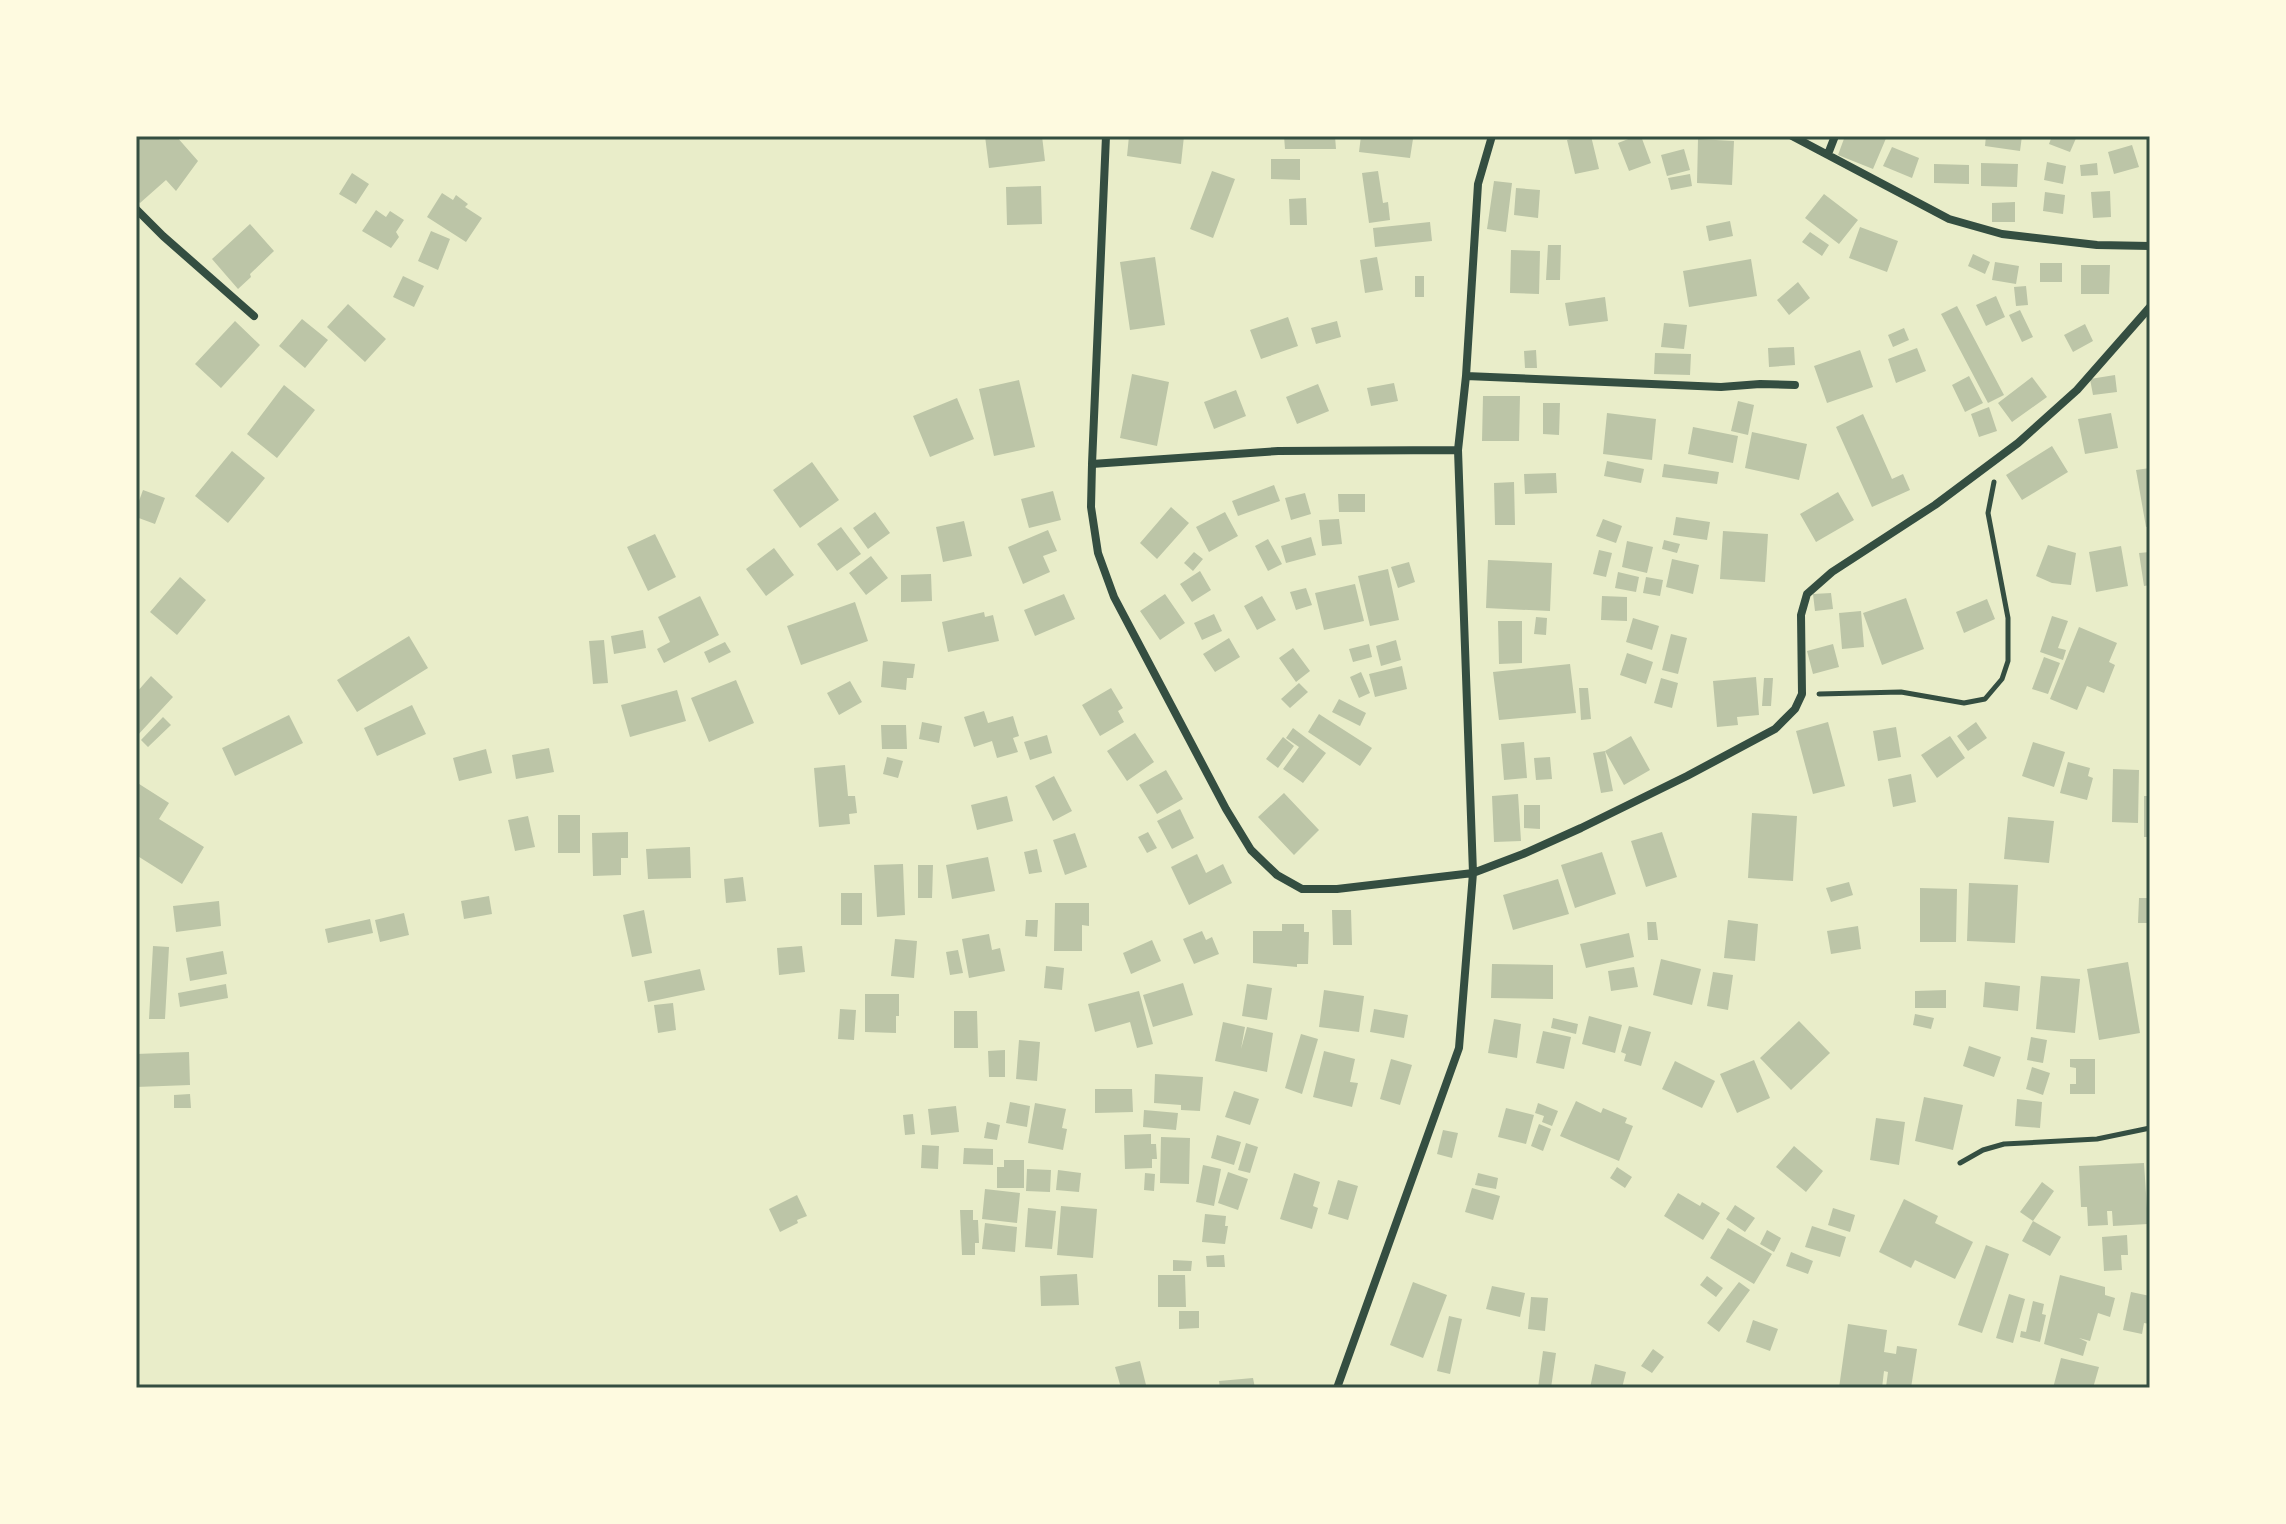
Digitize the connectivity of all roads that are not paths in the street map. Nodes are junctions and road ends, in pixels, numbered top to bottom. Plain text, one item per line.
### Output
1 (1106, 136) edge
2 (1492, 136) edge
3 (1792, 136) edge
4 (1835, 136) edge
5 (1828, 154) junction
6 (136, 209) edge
7 (2150, 246) edge
8 (2150, 307) edge
9 (254, 316) dead end
10 (1466, 376) junction
11 (1795, 385) dead end
12 (1458, 450) junction
13 (1092, 464) junction
14 (1473, 873) junction
15 (1337, 1388) edge

1 - 13 street
2 - 10 street
3 - 5 street
4 - 5 street
5 - 7 street
6 - 9 street
8 - 14 street
10 - 11 street
10 - 12 street
12 - 13 street
12 - 14 street
13 - 14 street
14 - 15 street

